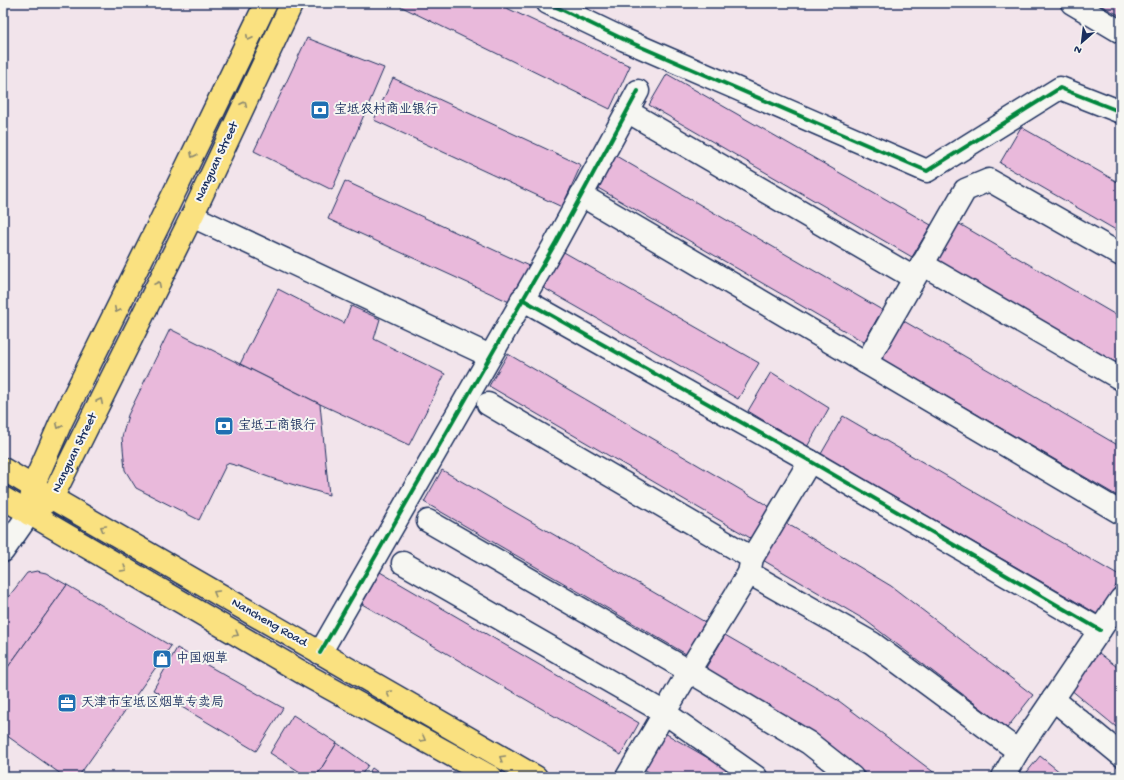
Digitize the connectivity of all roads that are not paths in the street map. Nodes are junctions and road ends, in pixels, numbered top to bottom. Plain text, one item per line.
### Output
1 (266, 3) edge
2 (292, 3) edge
3 (548, 3) edge
4 (1072, 3) edge
5 (1121, 32) edge
6 (638, 91) dead end
7 (627, 112) junction
8 (1121, 112) edge
9 (581, 195) junction
10 (192, 216) junction
11 (1121, 255) edge
12 (918, 271) junction
13 (522, 300) junction
14 (490, 356) junction
15 (866, 363) junction
16 (1121, 379) edge
17 (488, 404) dead end
18 (810, 461) junction
19 (3, 469) edge
20 (33, 486) junction
21 (3, 498) edge
22 (52, 498) junction
23 (1121, 513) edge
24 (30, 514) junction
25 (428, 521) dead end
26 (3, 551) edge
27 (403, 563) dead end
28 (750, 565) junction
29 (1121, 600) edge
30 (1100, 630) junction
31 (320, 653) junction
32 (689, 671) junction
33 (1053, 699) junction
34 (665, 714) junction
35 (1018, 751) junction
36 (1121, 755) edge
37 (490, 777) edge
38 (536, 777) edge
39 (627, 777) edge
40 (756, 777) edge
41 (852, 777) edge
42 (1003, 777) edge

1 -> 20 main road, Nanguan Street
10 -> 2 main road, Nanguan Street
3 - 8 street
4 - 5 street
6 - 7 street
7 - 9 street
7 - 12 street
9 - 13 street
9 - 15 street
10 - 14 street
22 -> 10 main road, Nanguan Street
11 - 12 street
12 - 15 street
12 - 16 street
13 - 14 street
13 - 18 street
14 - 31 street
15 - 23 street
17 - 28 street
18 - 28 street
18 - 30 street
19 - 20 main road, Nancheng Road
20 - 22 main road, Nancheng Road
20 - 24 main road, Nanguan Street
21 - 24 main road, Nancheng Road
22 - 24 main road, Nanguan Street
31 -> 22 main road, Nancheng Road
24 - 26 street
24 -> 37 main road, Nancheng Road
25 - 32 street
27 - 34 street
28 - 32 street
28 - 35 street
29 - 30 street
30 - 33 street
38 -> 31 main road, Nancheng Road
32 - 34 street
32 - 41 street
33 - 35 street
33 - 36 street
34 - 39 street
34 - 40 street
35 - 42 street

